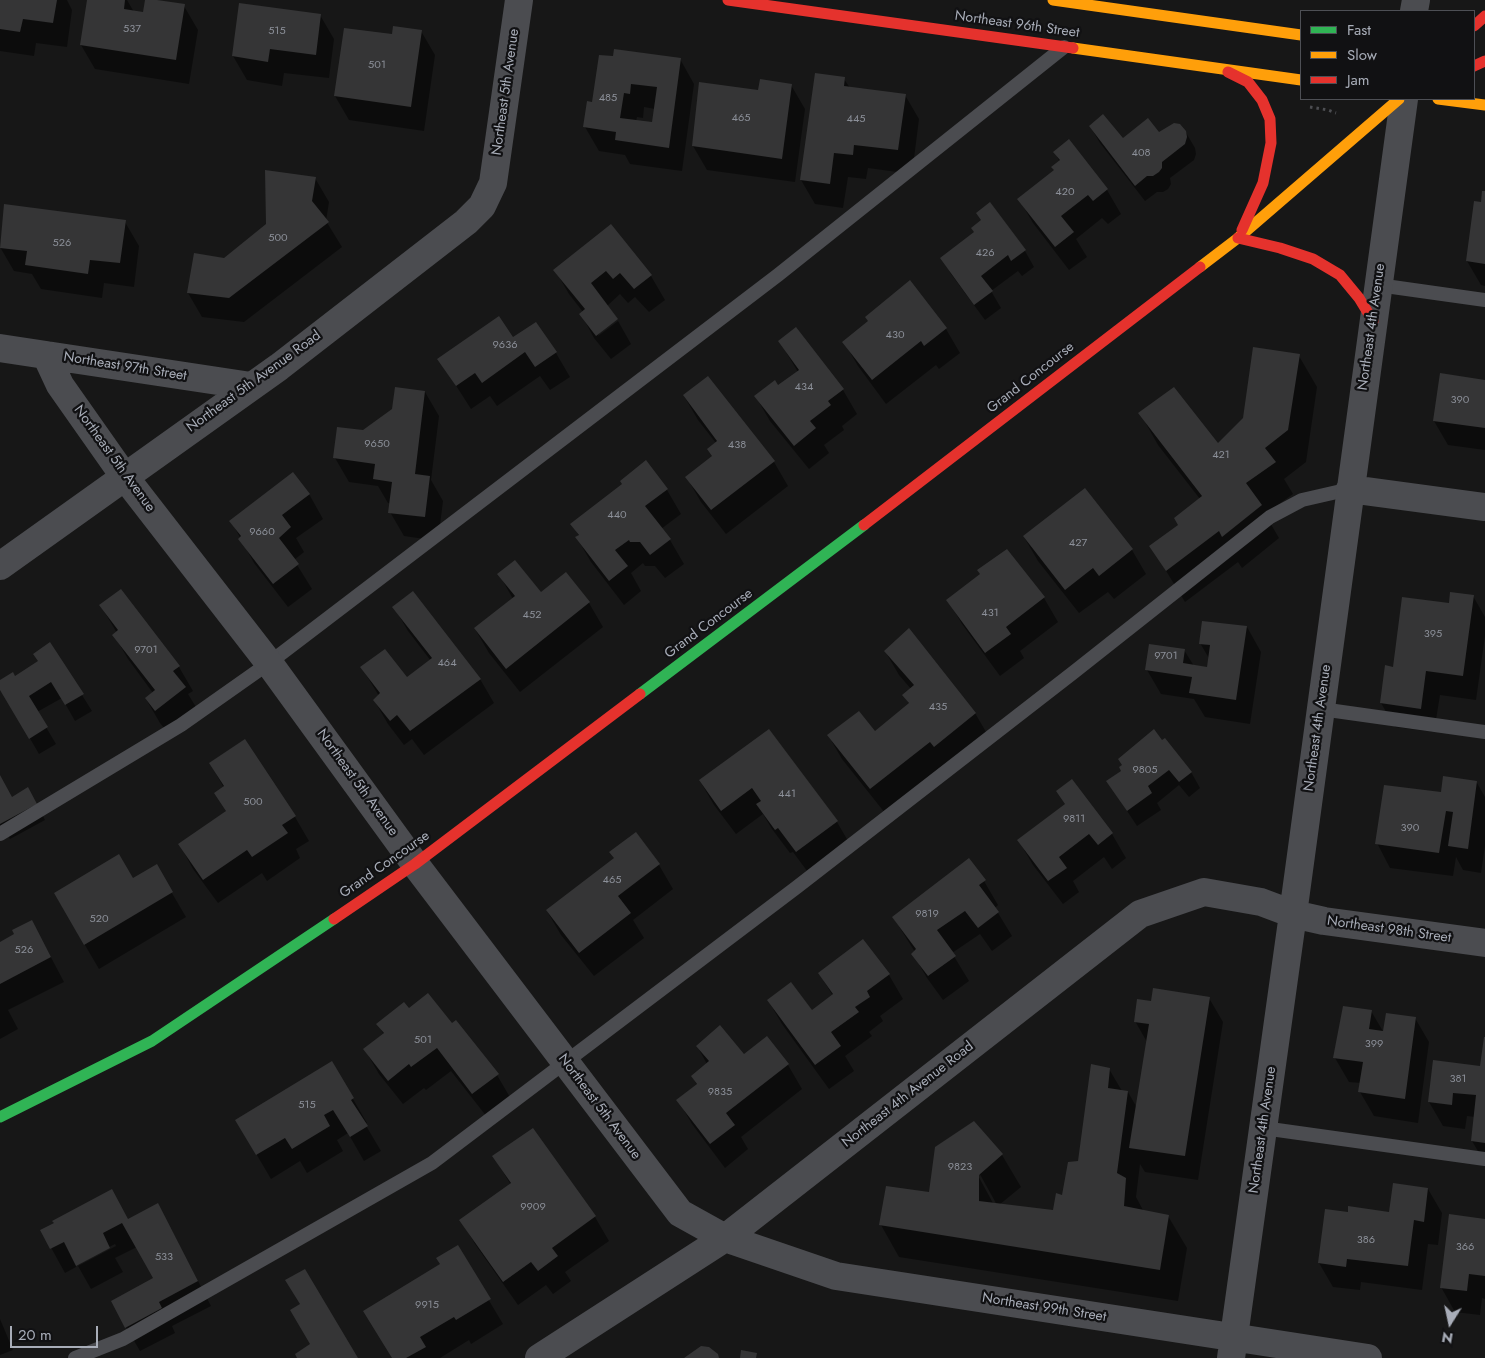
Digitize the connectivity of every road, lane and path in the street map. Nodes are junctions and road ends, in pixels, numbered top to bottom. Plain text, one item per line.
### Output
1 (519, 0) edge
2 (728, 0) edge
3 (1053, 0) edge
4 (1141, 6) edge
5 (1485, 16) edge
6 (1475, 25) edge
7 (1300, 35) edge
8 (1064, 46) junction
9 (1220, 68) junction
10 (1300, 80) edge
11 (1398, 100) edge
12 (1404, 100) edge
13 (1446, 100) edge
14 (1485, 105) edge
15 (492, 183) joint
16 (1238, 238) junction
17 (1378, 285) junction
18 (1485, 300) edge
19 (1374, 321) junction
20 (0, 348) edge
21 (46, 355) junction
22 (251, 386) junction
23 (124, 476) junction
24 (1350, 489) junction
25 (1485, 507) edge
26 (0, 566) edge
27 (269, 663) junction
28 (1321, 709) junction
29 (1485, 732) edge
30 (0, 834) edge
31 (416, 864) junction
32 (1293, 914) junction
33 (1485, 943) edge
34 (565, 1061) junction
35 (0, 1118) edge
36 (1264, 1128) junction
37 (1485, 1159) edge
38 (725, 1238) junction
39 (1233, 1348) edge
40 (75, 1358) edge
41 (539, 1358) edge
42 (1368, 1358) edge

1 - 15 street, Northeast 5th Avenue
2 - 8 street, Northeast 96th Street
3 - 4 street
4 - 7 street
5 - 6 street
8 - 9 street, Northeast 96th Street
8 - 27 lane
9 - 10 street, Northeast 96th Street
9 - 16 street
11 - 16 street, Grand Concourse
12 - 17 street, Northeast 4th Avenue
13 - 14 street
15 - 22 street, Northeast 5th Avenue Road
16 - 19 street
16 - 31 street, Grand Concourse
17 - 18 lane
17 - 19 street, Northeast 4th Avenue
19 - 24 street, Northeast 4th Avenue
20 - 21 street, Northeast 97th Street
21 - 22 street, Northeast 97th Street
21 - 23 street, Northeast 5th Avenue
22 - 23 street, Northeast 5th Avenue Road
23 - 26 street, Northeast 5th Avenue Road
23 - 27 street, Northeast 5th Avenue
24 - 25 street
24 - 28 street, Northeast 4th Avenue
24 - 34 lane
27 - 30 lane
27 - 31 street, Northeast 5th Avenue
28 - 29 lane
28 - 32 street, Northeast 4th Avenue
31 - 34 street, Northeast 5th Avenue
31 - 35 street, Grand Concourse
32 - 33 street, Northeast 98th Street
32 - 36 street, Northeast 4th Avenue
32 - 38 street, Northeast 4th Avenue Road
34 - 38 street, Northeast 5th Avenue
34 - 40 lane
36 - 37 lane
36 - 39 street, Northeast 4th Avenue
38 - 39 street, Northeast 99th Street
38 - 41 street, Northeast 4th Avenue Road
39 - 42 street, Northeast 99th Street

